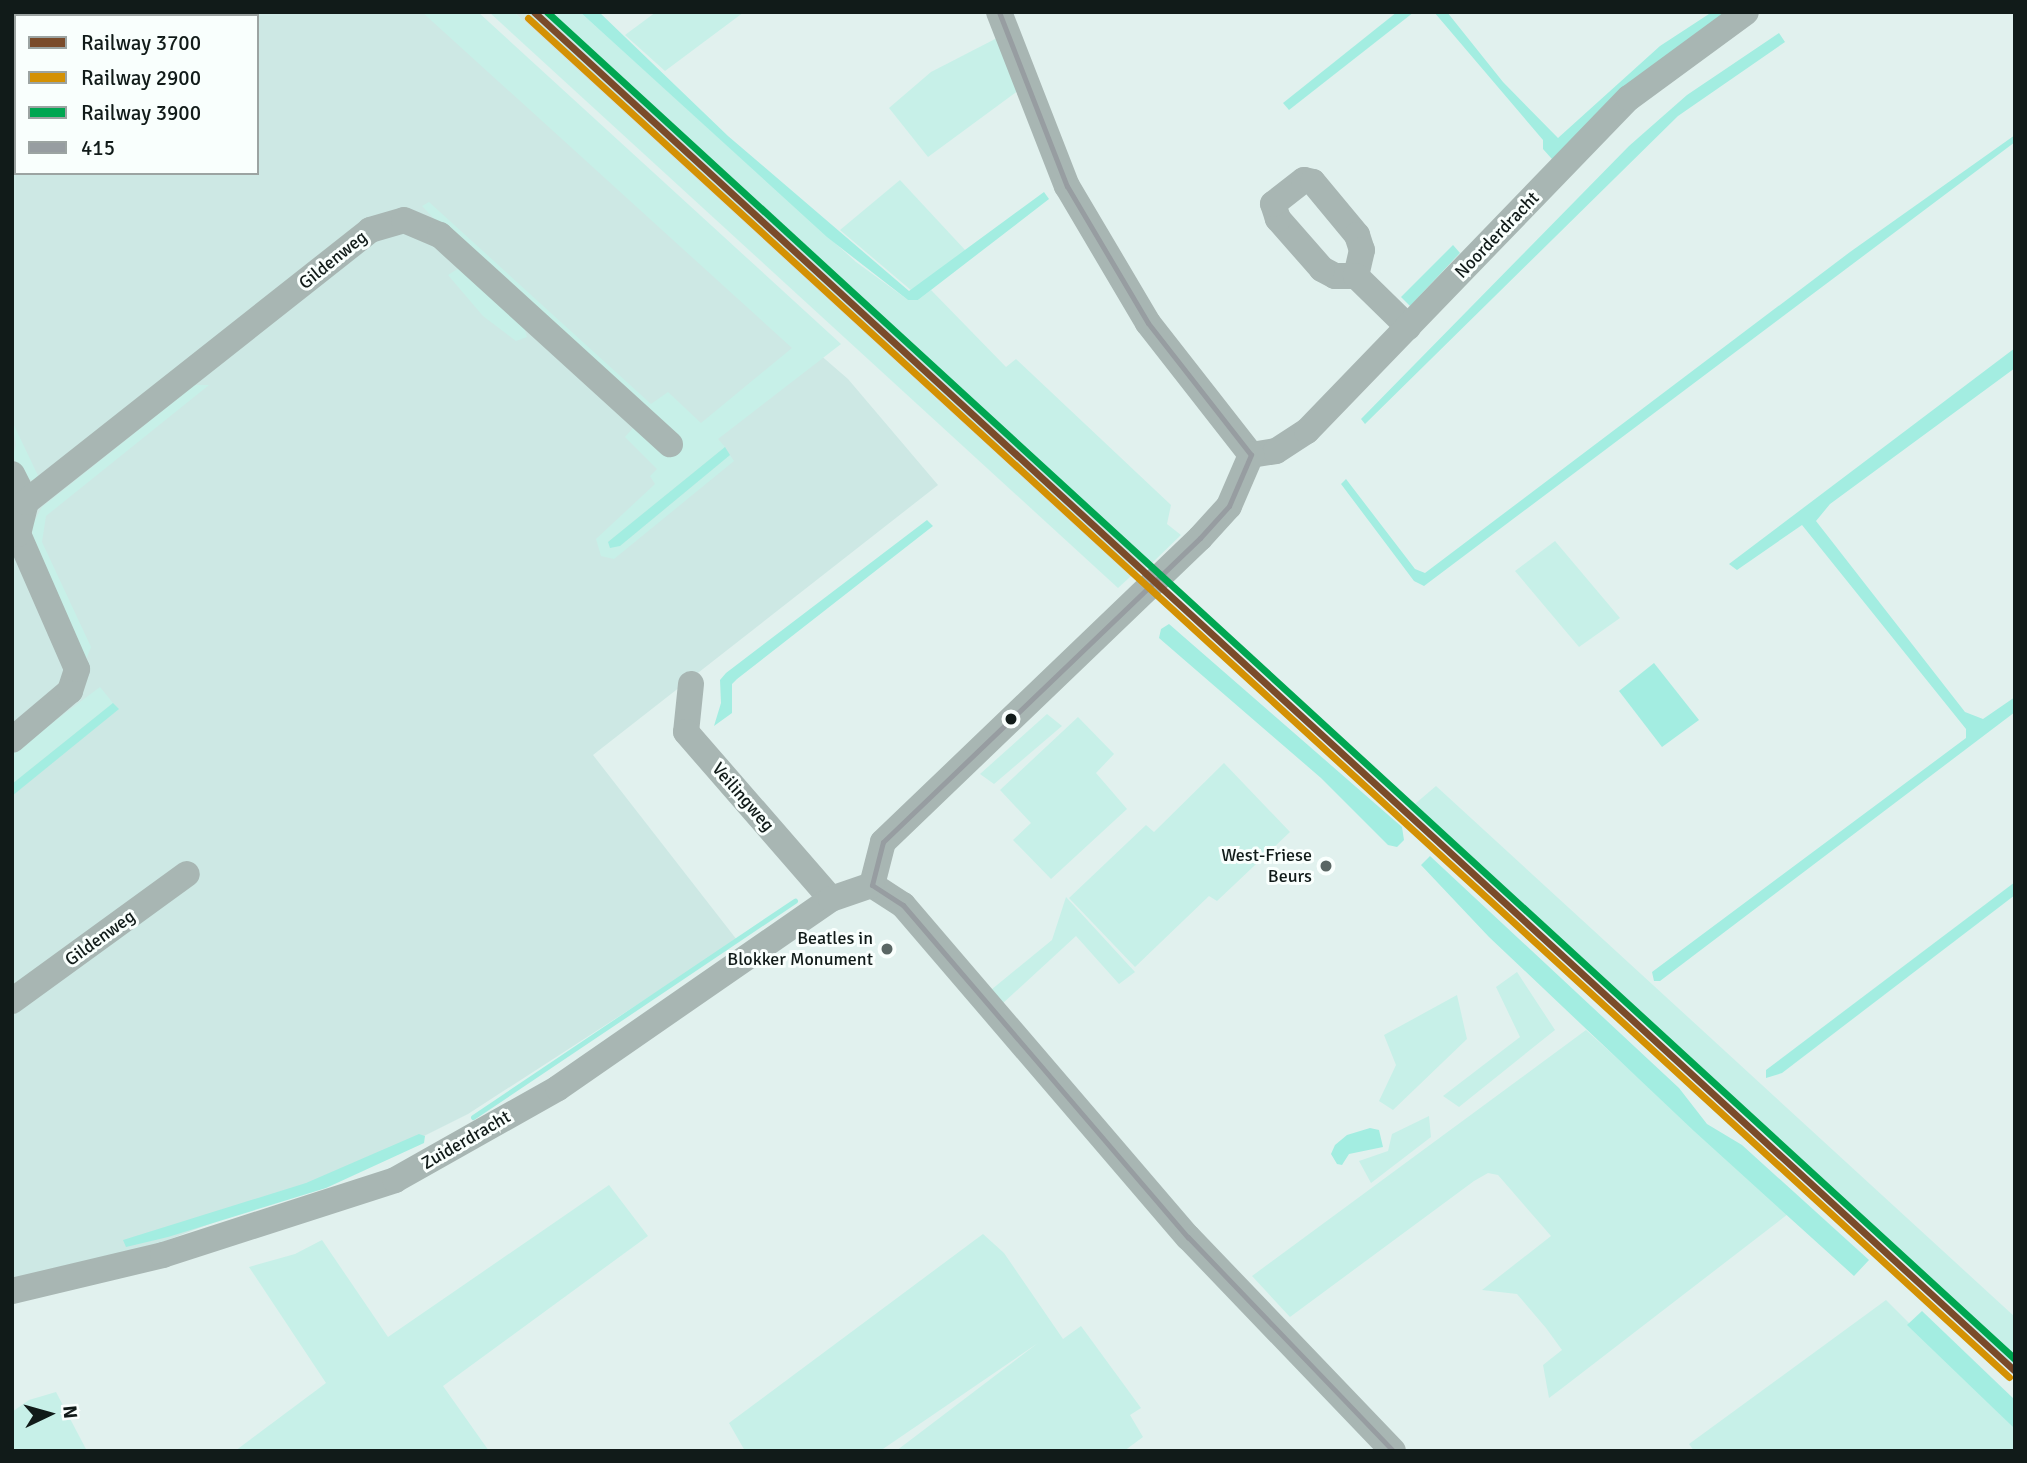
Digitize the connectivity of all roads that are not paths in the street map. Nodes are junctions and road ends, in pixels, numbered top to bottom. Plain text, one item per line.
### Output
1 (999, 12) edge
2 (1746, 12) edge
3 (1356, 276) dead end
4 (1408, 327) junction
5 (670, 444) dead end
6 (1251, 455) junction
7 (12, 474) edge
8 (26, 502) junction
9 (691, 684) dead end
10 (12, 740) edge
11 (187, 874) dead end
12 (872, 885) junction
13 (831, 899) junction
14 (12, 1002) edge
15 (12, 1291) edge
16 (1392, 1451) edge

1 - 6 street
2 - 4 street, Noorderdracht
3 - 4 street
4 - 6 street, Noorderdracht
5 - 8 street, Gildenweg
6 - 12 street
7 - 8 street
8 - 10 street
9 - 13 street, Veilingweg
11 - 14 street, Gildenweg
12 - 13 street, Zuiderdracht
12 - 16 street
13 - 15 street, Zuiderdracht

